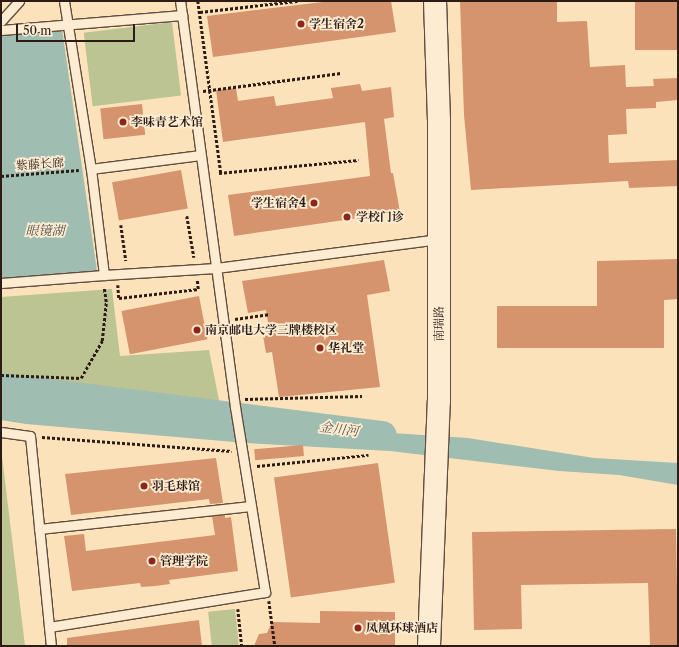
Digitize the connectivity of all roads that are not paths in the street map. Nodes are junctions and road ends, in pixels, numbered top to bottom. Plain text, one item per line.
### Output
1 (19, 1) edge
2 (64, 1) edge
3 (180, 1) edge
4 (435, 1) edge
5 (182, 15) junction
6 (1, 21) edge
7 (68, 24) junction
8 (1, 30) edge
9 (200, 156) junction
10 (91, 169) junction
11 (439, 239) junction
12 (216, 268) junction
13 (104, 275) junction
14 (1, 283) edge
15 (1, 432) edge
16 (251, 506) junction
17 (39, 529) junction
18 (49, 627) junction
19 (51, 646) edge
20 (430, 646) edge

1 - 6 lane
2 - 7 lane
3 - 5 lane
4 - 11 street, 南瑞路
5 - 7 lane
5 - 9 lane
7 - 8 lane
7 - 10 lane
9 - 10 lane
9 - 12 lane
10 - 13 lane
11 - 12 lane
11 - 20 street, 南瑞路
12 - 13 lane
12 - 16 lane
13 - 14 lane
15 - 17 lane
16 - 17 lane
16 - 18 lane
17 - 18 lane
18 - 19 lane

